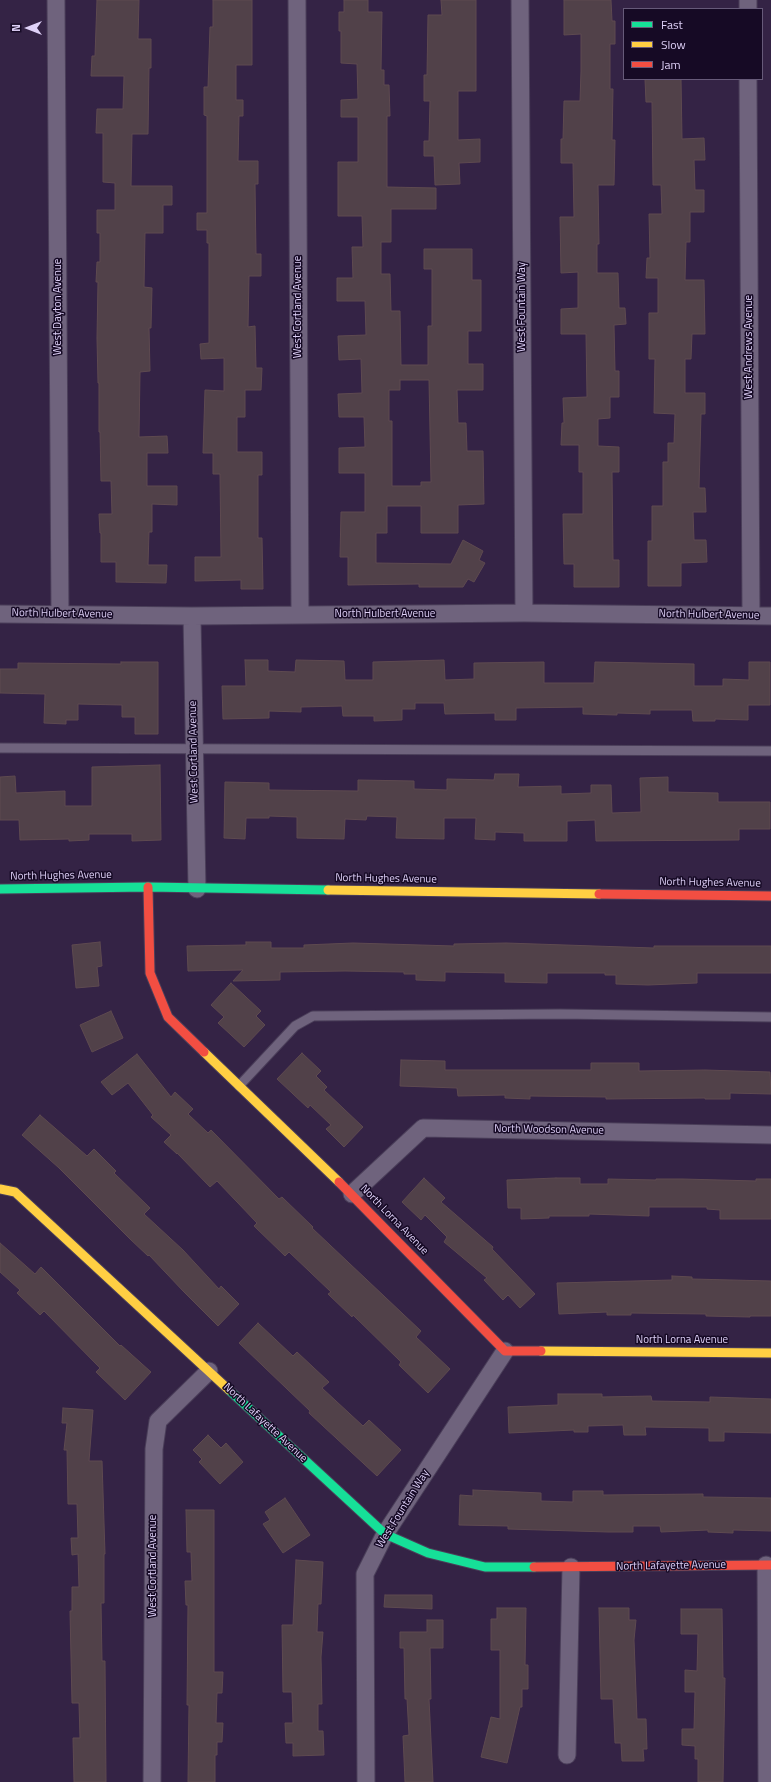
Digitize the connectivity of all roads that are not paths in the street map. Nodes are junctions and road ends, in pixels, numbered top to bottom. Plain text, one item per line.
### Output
1 (56, 0) edge
2 (296, 0) edge
3 (520, 0) edge
4 (748, 80) edge
5 (0, 614) edge
6 (60, 614) junction
7 (300, 614) junction
8 (524, 614) junction
9 (751, 615) junction
10 (192, 616) junction
11 (771, 616) edge
12 (0, 748) edge
13 (194, 749) junction
14 (771, 751) edge
15 (148, 887) junction
16 (0, 889) edge
17 (197, 889) junction
18 (771, 896) edge
19 (771, 1017) edge
20 (238, 1086) junction
21 (771, 1135) edge
22 (0, 1189) edge
23 (352, 1194) junction
24 (505, 1351) junction
25 (771, 1353) edge
26 (209, 1371) junction
27 (385, 1534) junction
28 (769, 1565) edge
29 (571, 1567) junction
30 (567, 1755) dead end
31 (152, 1782) edge
32 (366, 1782) edge
33 (767, 1782) edge

1 - 6 street, West Dayton Avenue
2 - 7 street, West Cortland Avenue
3 - 8 street, West Fountain Way
4 - 9 street, West Andrews Avenue
5 - 6 street, North Hulbert Avenue
6 - 10 street, North Hulbert Avenue
7 - 8 street, North Hulbert Avenue
7 - 10 street, North Hulbert Avenue
8 - 9 street, North Hulbert Avenue
9 - 11 street, North Hulbert Avenue
10 - 13 street, West Cortland Avenue
12 - 13 lane
13 - 14 lane
13 - 17 street, West Cortland Avenue
15 - 16 street, North Hughes Avenue
15 - 17 street, North Hughes Avenue
15 - 20 street, North Lorna Avenue
17 - 18 street, North Hughes Avenue
19 - 20 lane
20 - 23 street, North Lorna Avenue
21 - 23 street, North Woodson Avenue
22 - 26 street, North Lafayette Avenue
23 - 24 street, North Lorna Avenue
24 - 25 street, North Lorna Avenue
24 - 27 street, West Fountain Way
26 - 27 street, North Lafayette Avenue
26 - 31 street, West Cortland Avenue
27 - 29 street, North Lafayette Avenue
27 - 32 street, West Fountain Way
28 - 29 street, North Lafayette Avenue
28 - 33 street
29 - 30 street

